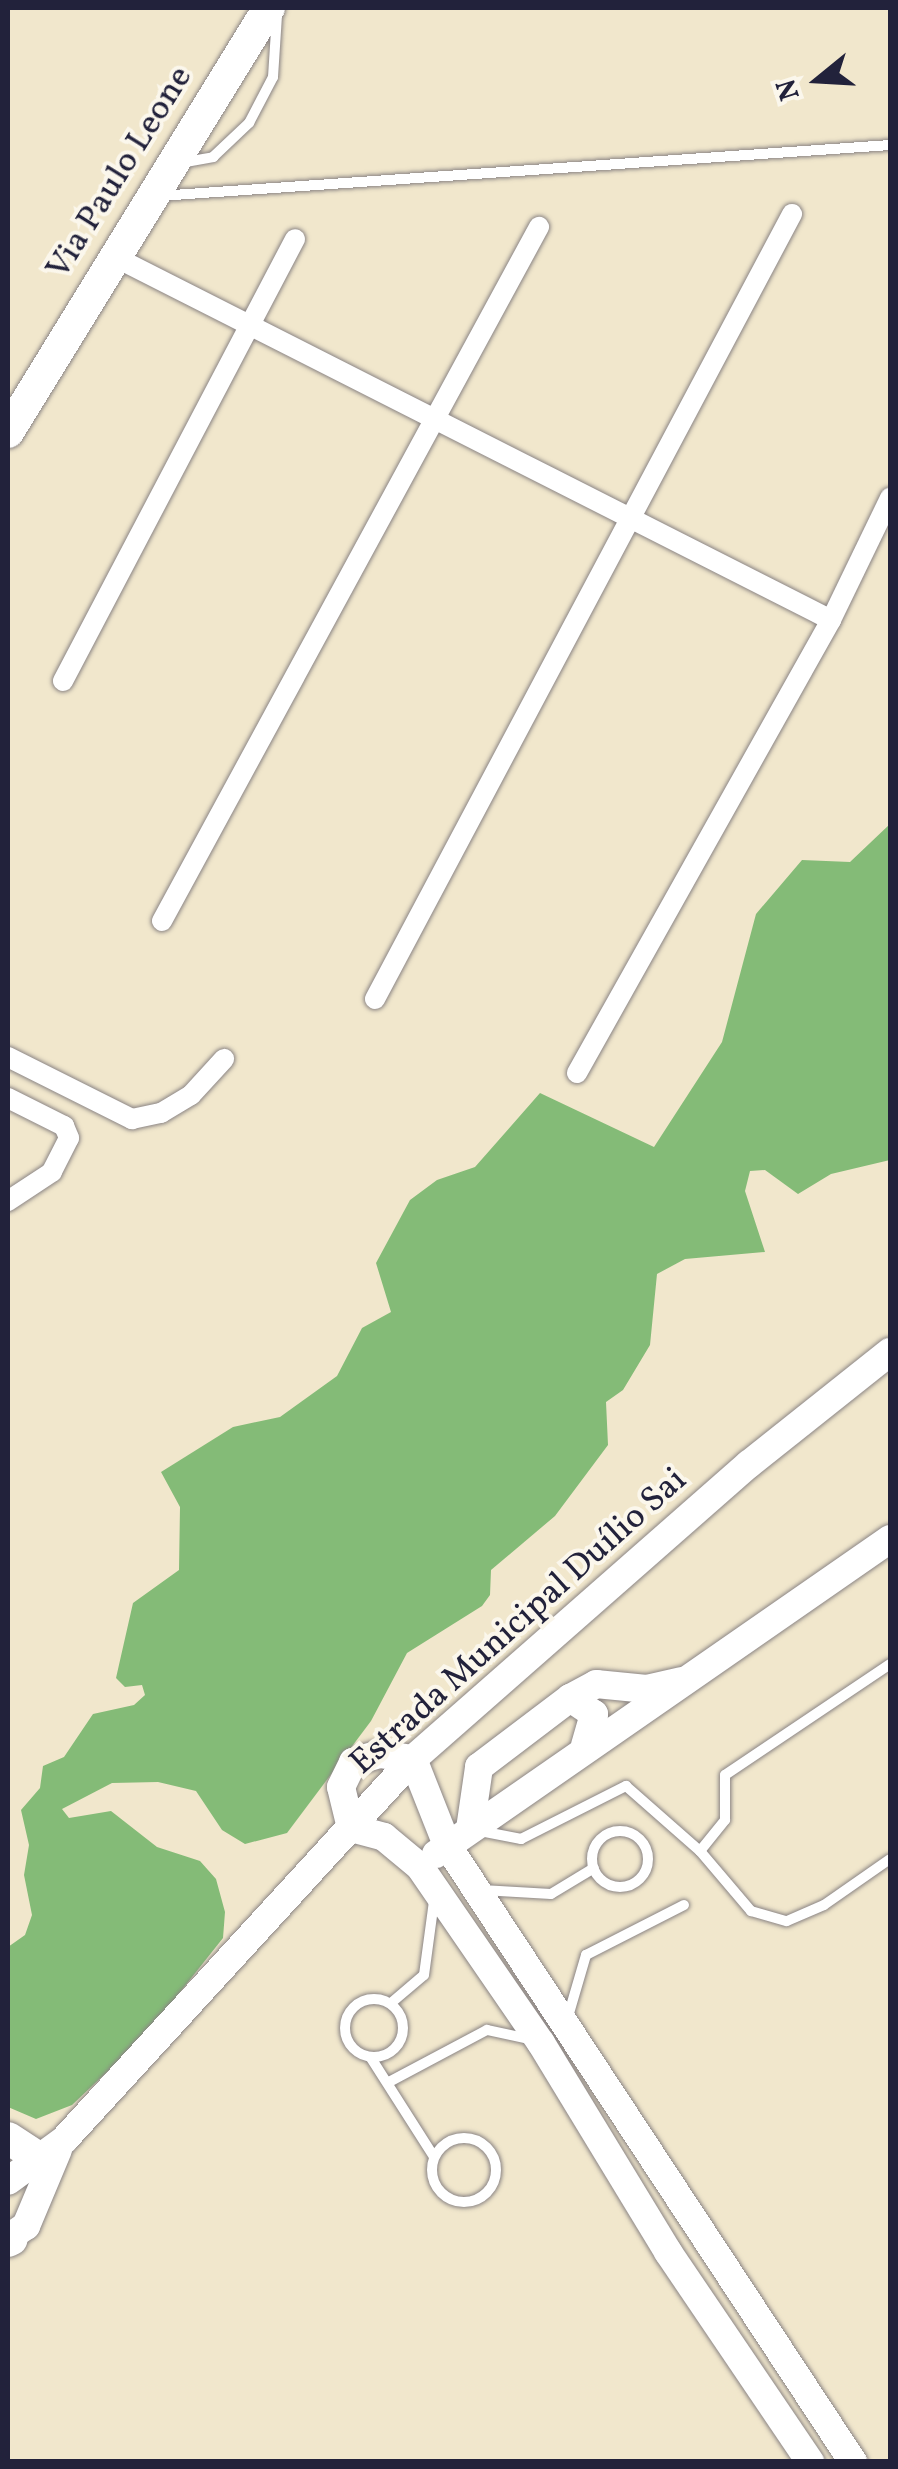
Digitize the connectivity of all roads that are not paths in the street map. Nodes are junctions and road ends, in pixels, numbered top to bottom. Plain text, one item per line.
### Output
1 (272, 8) edge
2 (890, 144) edge
3 (154, 196) junction
4 (792, 214) dead end
5 (539, 227) dead end
6 (294, 239) dead end
7 (113, 256) junction
8 (248, 325) junction
9 (436, 419) junction
10 (8, 432) edge
11 (890, 498) edge
12 (630, 518) junction
13 (831, 620) junction
14 (63, 681) dead end
15 (162, 921) dead end
16 (375, 999) dead end
17 (8, 1057) edge
18 (224, 1059) dead end
19 (576, 1073) dead end
20 (8, 1098) edge
21 (8, 1201) edge
22 (890, 1352) edge
23 (890, 1539) edge
24 (890, 1664) edge
25 (686, 1680) junction
26 (570, 1698) junction
27 (585, 1746) junction
28 (413, 1759) junction
29 (474, 1793) junction
30 (512, 1800) junction
31 (351, 1828) junction
32 (459, 1837) junction
33 (700, 1851) junction
34 (890, 1859) edge
35 (594, 1868) junction
36 (427, 1878) junction
37 (478, 1890) junction
38 (684, 1904) dead end
39 (391, 2004) junction
40 (566, 2021) junction
41 (542, 2042) junction
42 (370, 2058) junction
43 (389, 2082) junction
44 (8, 2138) edge
45 (52, 2149) junction
46 (434, 2158) junction
47 (8, 2183) edge
48 (30, 2209) junction
49 (9, 2239) edge
50 (778, 2350) junction
51 (738, 2354) junction
52 (825, 2421) junction
53 (786, 2426) junction
54 (810, 2462) edge
55 (853, 2462) edge

1 - 3 main road, Via Paulo Leone
2 - 3 lane
3 - 7 main road, Via Paulo Leone
4 - 12 street
5 - 9 street
6 - 8 street
7 - 8 street
7 - 10 main road, Via Paulo Leone
8 - 9 street
8 - 14 street
9 - 12 street
9 - 15 street
11 - 13 street
12 - 13 street
12 - 16 street
13 - 19 street
17 - 18 street
20 - 21 street
22 - 28 street, Estrada Municipal Duílio Sai
23 - 25 street
24 - 33 lane
25 - 26 street
25 - 27 street
26 - 27 street
26 - 29 street
27 - 30 street
28 - 31 street, Estrada Municipal Duílio Sai
28 - 31 street
28 - 32 street
29 - 30 street
29 - 32 street
30 - 32 street
31 - 36 street
31 - 45 street, Estrada Municipal Duílio Sai
32 - 33 lane
32 - 36 street
32 - 37 street
33 - 34 lane
35 - 35 lane
35 - 37 lane
36 - 39 lane
36 - 41 street
37 - 40 street
38 - 40 lane
39 - 42 lane
39 - 42 lane
40 - 41 street
40 - 50 street
41 - 43 lane
41 - 51 street
42 - 43 lane
43 - 46 lane
44 - 45 main road
45 - 47 street, Estrada Municipal Duílio Sai
45 - 48 street
46 - 46 lane
47 - 48 street
48 - 49 street
50 - 51 street
50 - 52 street
51 - 53 street
52 - 53 street
52 - 55 street
53 - 54 street

